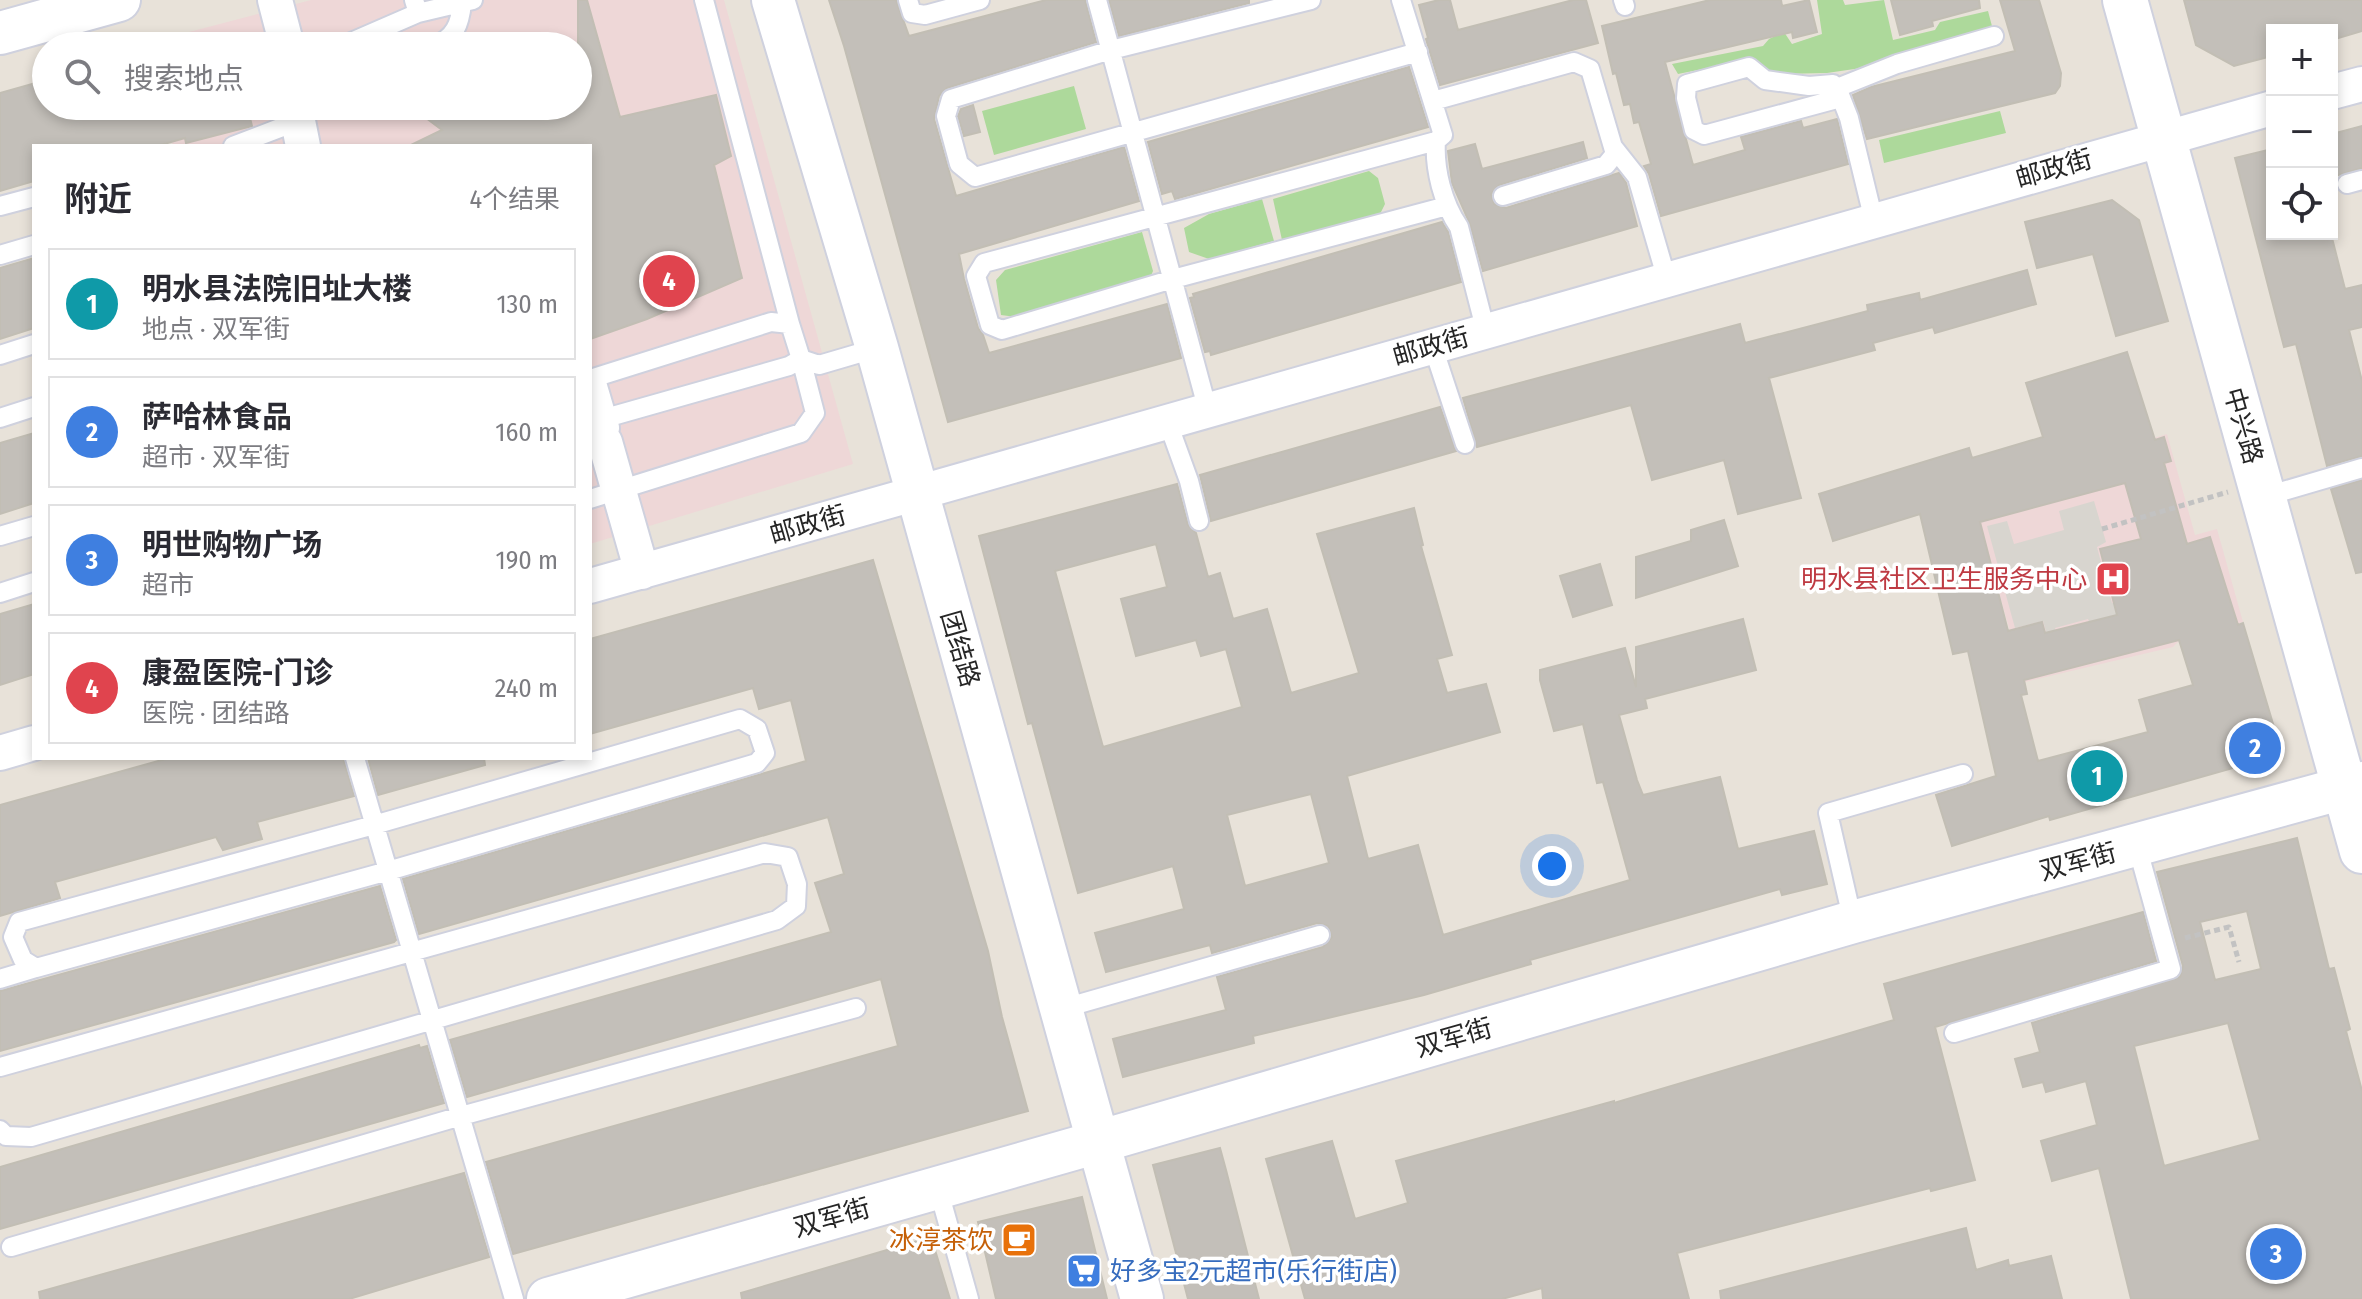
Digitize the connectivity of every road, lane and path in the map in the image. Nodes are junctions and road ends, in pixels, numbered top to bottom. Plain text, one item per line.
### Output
1 (119, 0) edge
2 (275, 0) edge
3 (704, 0) edge
4 (773, 0) edge
5 (908, 0) edge
6 (980, 0) edge
7 (1097, 0) edge
8 (1311, 0) edge
9 (1401, 0) edge
10 (2125, 0) edge
11 (468, 1) edge
12 (416, 7) edge
13 (55, 8) edge
14 (283, 32) edge
15 (375, 32) edge
16 (453, 32) edge
17 (0, 33) edge
18 (1994, 36) dead end
19 (1111, 50) junction
20 (1418, 52) junction
21 (2362, 84) edge
22 (2338, 90) edge
23 (1840, 94) junction
24 (1433, 101) junction
25 (2266, 110) edge
26 (300, 124) edge
27 (1133, 132) junction
28 (2163, 138) junction
29 (1436, 141) junction
30 (239, 144) edge
31 (1614, 148) junction
32 (1503, 196) dead end
33 (32, 198) edge
34 (0, 206) edge
35 (1447, 206) junction
36 (1155, 215) junction
37 (1874, 221) junction
38 (32, 246) edge
39 (0, 255) edge
40 (1173, 279) junction
41 (1667, 280) junction
42 (790, 324) junction
43 (1486, 332) junction
44 (32, 345) edge
45 (1433, 347) junction
46 (877, 348) junction
47 (0, 355) edge
48 (801, 359) junction
49 (592, 378) edge
50 (592, 396) edge
51 (32, 408) edge
52 (1208, 411) junction
53 (0, 418) edge
54 (1168, 423) junction
55 (599, 428) edge
56 (1465, 444) dead end
57 (2362, 468) edge
58 (2261, 490) junction
59 (917, 494) junction
60 (605, 495) edge
61 (1199, 521) dead end
62 (32, 527) edge
63 (2102, 529) dead end
64 (0, 536) edge
65 (642, 572) junction
66 (32, 583) edge
67 (592, 585) edge
68 (0, 593) edge
69 (32, 744) edge
70 (0, 753) edge
71 (356, 760) edge
72 (1963, 774) dead end
73 (2353, 786) edge
74 (374, 825) junction
75 (2137, 846) junction
76 (2362, 851) edge
77 (388, 871) junction
78 (1853, 922) junction
79 (1320, 935) dead end
80 (2165, 942) junction
81 (412, 952) junction
82 (2239, 962) dead end
83 (36, 968) junction
84 (0, 979) edge
85 (856, 1008) dead end
86 (1061, 1009) junction
87 (432, 1021) junction
88 (1954, 1033) dead end
89 (0, 1067) edge
90 (461, 1116) junction
91 (0, 1130) edge
92 (1098, 1142) junction
93 (938, 1188) junction
94 (11, 1247) dead end
95 (514, 1299) edge
96 (548, 1299) edge
97 (969, 1299) edge
98 (1142, 1299) edge

1 - 13 street
2 - 14 street
3 - 42 lane
4 - 46 street, 团结路
5 - 6 lane
7 - 19 lane
8 - 19 lane
9 - 20 lane
10 - 28 main road, 中兴路
11 - 12 lane
11 - 16 lane
12 - 15 lane
13 - 17 street
18 - 23 lane
19 - 27 lane
19 - 27 lane
20 - 24 lane
20 - 27 lane
21 - 22 street
23 - 23 lane
23 - 37 lane
24 - 29 lane
24 - 31 lane
25 - 28 street, 邮政街
26 - 30 lane
27 - 36 lane
28 - 37 street, 邮政街
28 - 58 main road, 中兴路
29 - 35 lane
29 - 36 lane
31 - 32 lane
31 - 41 lane
33 - 34 lane
35 - 40 lane
35 - 43 lane
36 - 40 lane
36 - 40 lane
37 - 41 street, 邮政街
38 - 39 lane
40 - 52 lane
41 - 43 street, 邮政街
42 - 48 lane
42 - 49 lane
43 - 45 street, 邮政街
44 - 47 lane
45 - 52 street, 邮政街
45 - 56 lane
46 - 48 lane
46 - 59 street, 团结路
48 - 55 lane
48 - 60 lane
50 - 55 street
51 - 53 lane
52 - 54 street, 邮政街
54 - 59 street, 邮政街
54 - 61 lane
55 - 60 street
57 - 58 lane
58 - 63 path
58 - 73 main road, 中兴路
59 - 65 street, 邮政街
59 - 86 street, 团结路
60 - 65 street
62 - 64 lane
65 - 67 street, 邮政街
66 - 68 lane
69 - 70 street
71 - 74 lane
72 - 78 lane
73 - 75 street, 双军街
73 - 76 main road, 中兴路
74 - 77 lane
74 - 77 lane
74 - 83 lane
75 - 78 street, 双军街
75 - 80 lane
77 - 81 lane
77 - 83 lane
78 - 92 street, 双军街
79 - 86 lane
80 - 82 path
80 - 88 lane
81 - 87 lane
81 - 87 lane
81 - 89 lane
83 - 84 lane
85 - 90 lane
86 - 92 street, 团结路
87 - 90 lane
87 - 91 lane
90 - 94 lane
90 - 95 lane
92 - 93 street, 双军街
92 - 98 street, 团结路
93 - 96 street, 双军街
93 - 97 lane

